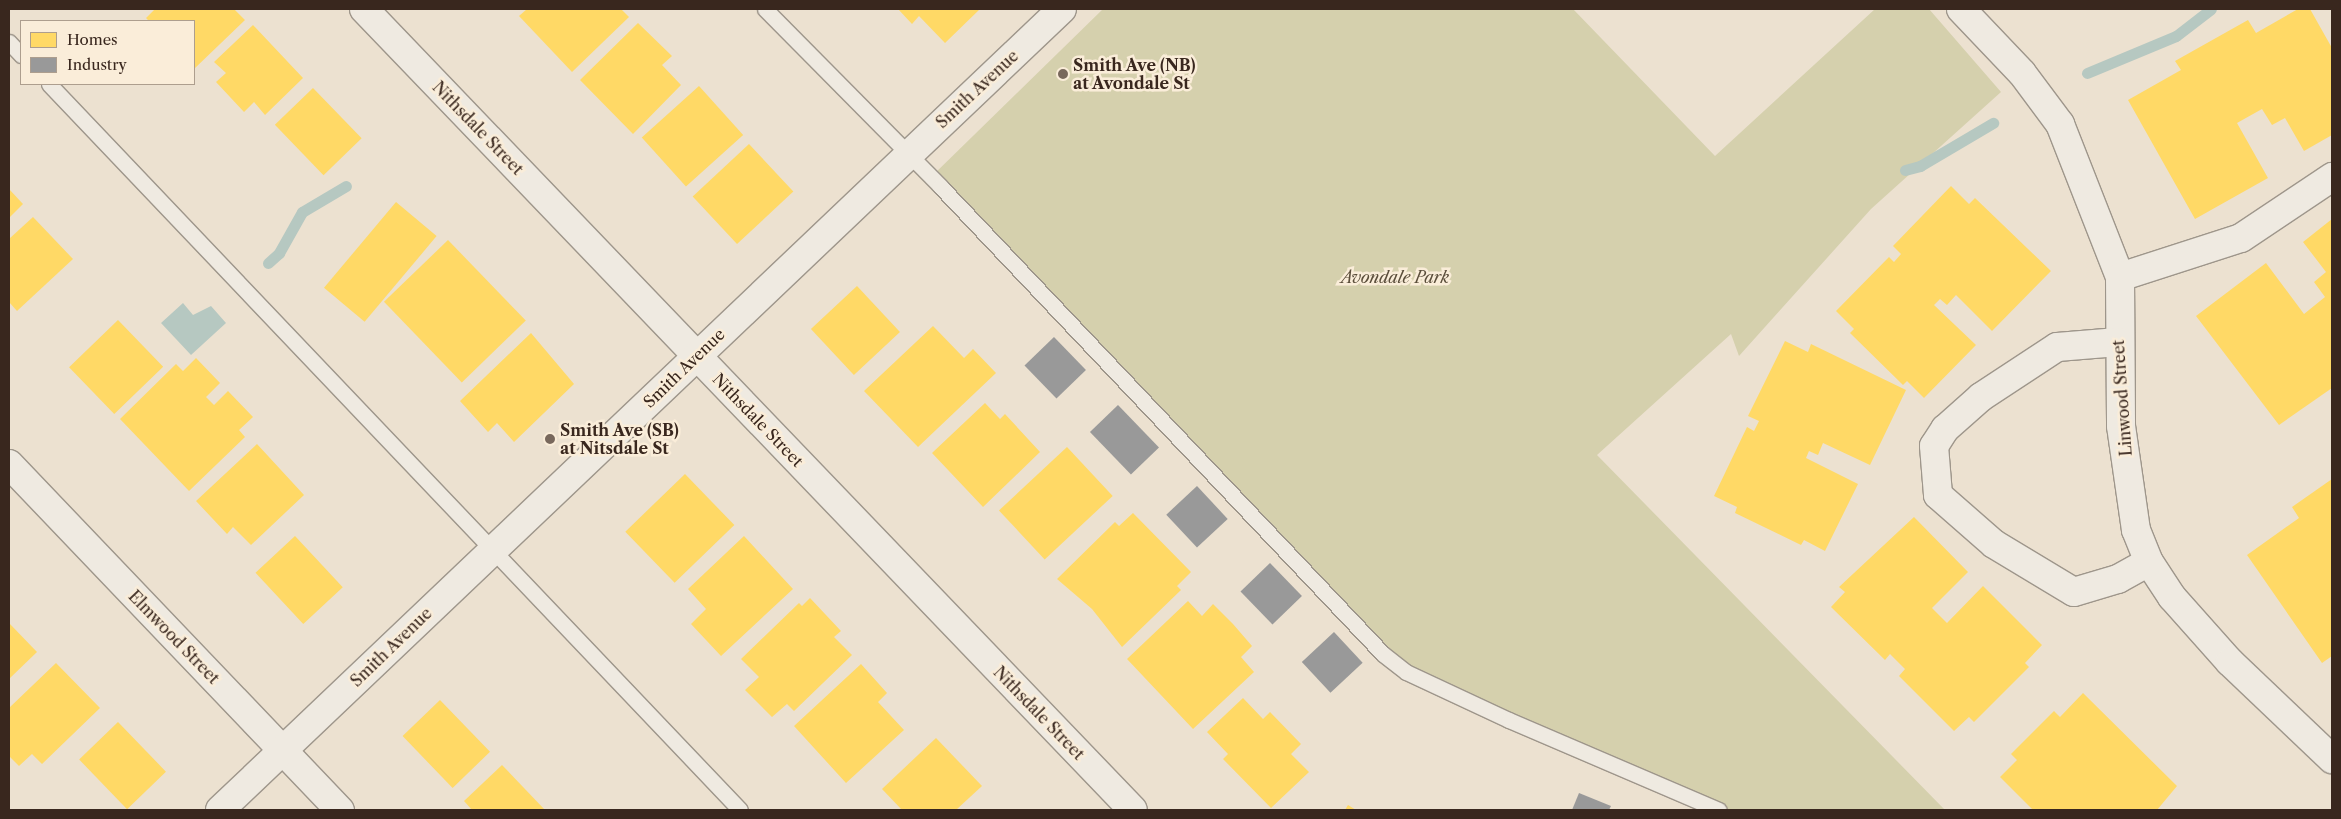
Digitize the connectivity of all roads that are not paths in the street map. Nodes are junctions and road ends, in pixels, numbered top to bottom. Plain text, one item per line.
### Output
1 (364, 9) edge
2 (765, 9) edge
3 (1062, 9) edge
4 (1961, 9) edge
5 (9, 42) edge
6 (20, 54) edge
7 (49, 85) edge
8 (906, 156) junction
9 (2332, 177) edge
10 (2120, 277) junction
11 (2118, 342) junction
12 (697, 356) junction
13 (9, 464) edge
14 (494, 549) junction
15 (2148, 562) junction
16 (2328, 747) edge
17 (283, 750) junction
18 (220, 810) edge
19 (340, 810) edge
20 (740, 810) edge
21 (1133, 810) edge
22 (1719, 810) edge

1 - 12 street, Nithsdale Street
2 - 8 lane
3 - 8 street, Smith Avenue
4 - 10 street, Linwood Street
5 - 6 lane
7 - 14 lane
8 - 12 street, Smith Avenue
8 - 22 lane
9 - 10 street
10 - 11 street, Linwood Street
11 - 15 street, Linwood Street
11 - 15 street
12 - 14 street, Smith Avenue
12 - 21 street, Nithsdale Street
13 - 17 street, Elmwood Street
14 - 17 street, Smith Avenue
14 - 20 lane
15 - 16 street, Linwood Street
17 - 18 street, Smith Avenue
17 - 19 street, Elmwood Street

